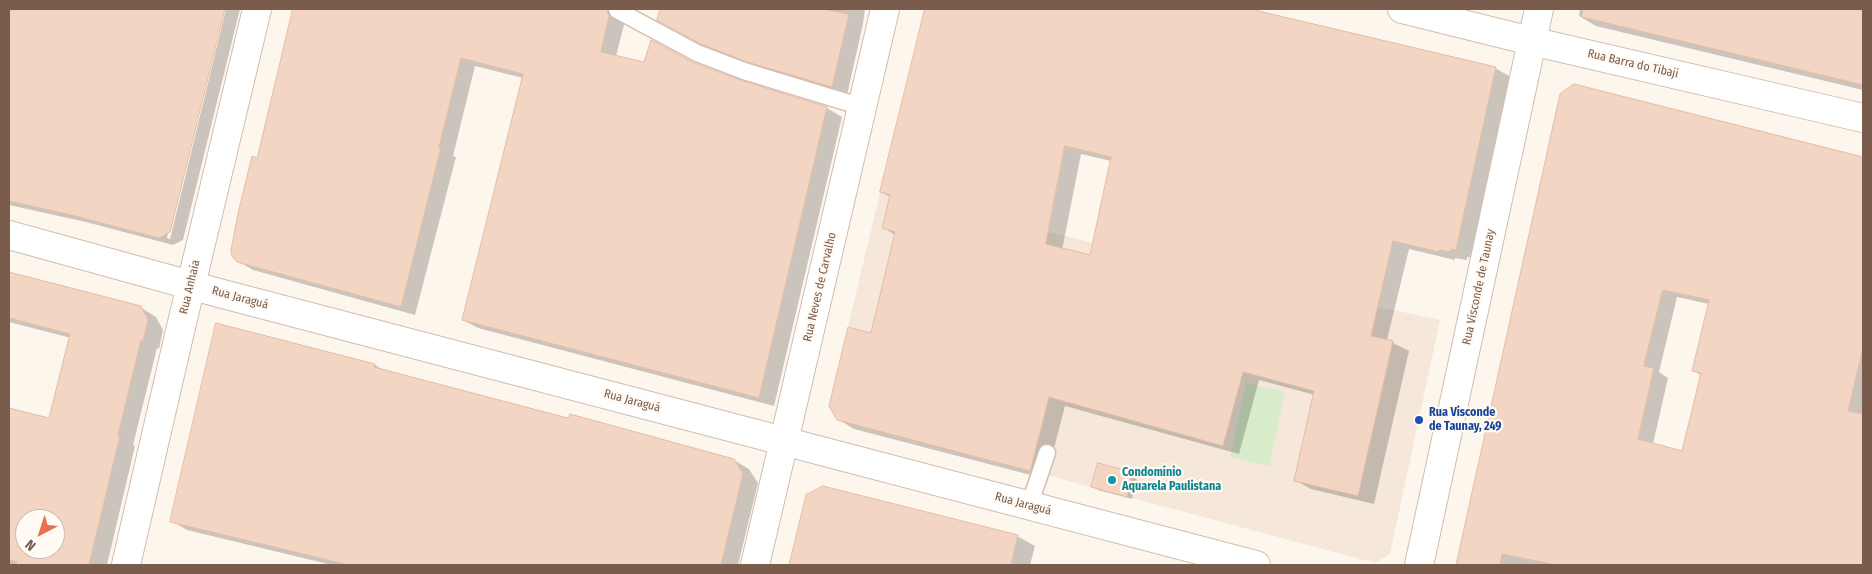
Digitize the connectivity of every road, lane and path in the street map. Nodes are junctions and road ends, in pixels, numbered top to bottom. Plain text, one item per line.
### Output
1 (257, 9) edge
2 (885, 9) edge
3 (1402, 9) edge
4 (1539, 9) edge
5 (617, 10) edge
6 (1531, 41) junction
7 (862, 107) junction
8 (1863, 118) edge
9 (9, 235) edge
10 (191, 284) junction
11 (784, 442) junction
12 (1047, 454) dead end
13 (1029, 506) junction
14 (126, 565) edge
15 (755, 565) edge
16 (1256, 565) edge
17 (1419, 565) edge

1 - 10 street, Rua Anhaia
2 - 7 street, Rua Neves de Carvalho
3 - 6 street, Rua Barra do Tibaji
4 - 6 street, Rua Visconde de Taunay
5 - 7 lane
6 - 8 street, Rua Barra do Tibaji
6 - 17 street, Rua Visconde de Taunay
7 - 11 street, Rua Neves de Carvalho
9 - 10 street, Rua Jaraguá
10 - 11 street, Rua Jaraguá
10 - 14 street, Rua Anhaia
11 - 13 street, Rua Jaraguá
11 - 15 street, Rua Neves de Carvalho
12 - 13 lane
13 - 16 street, Rua Jaraguá

